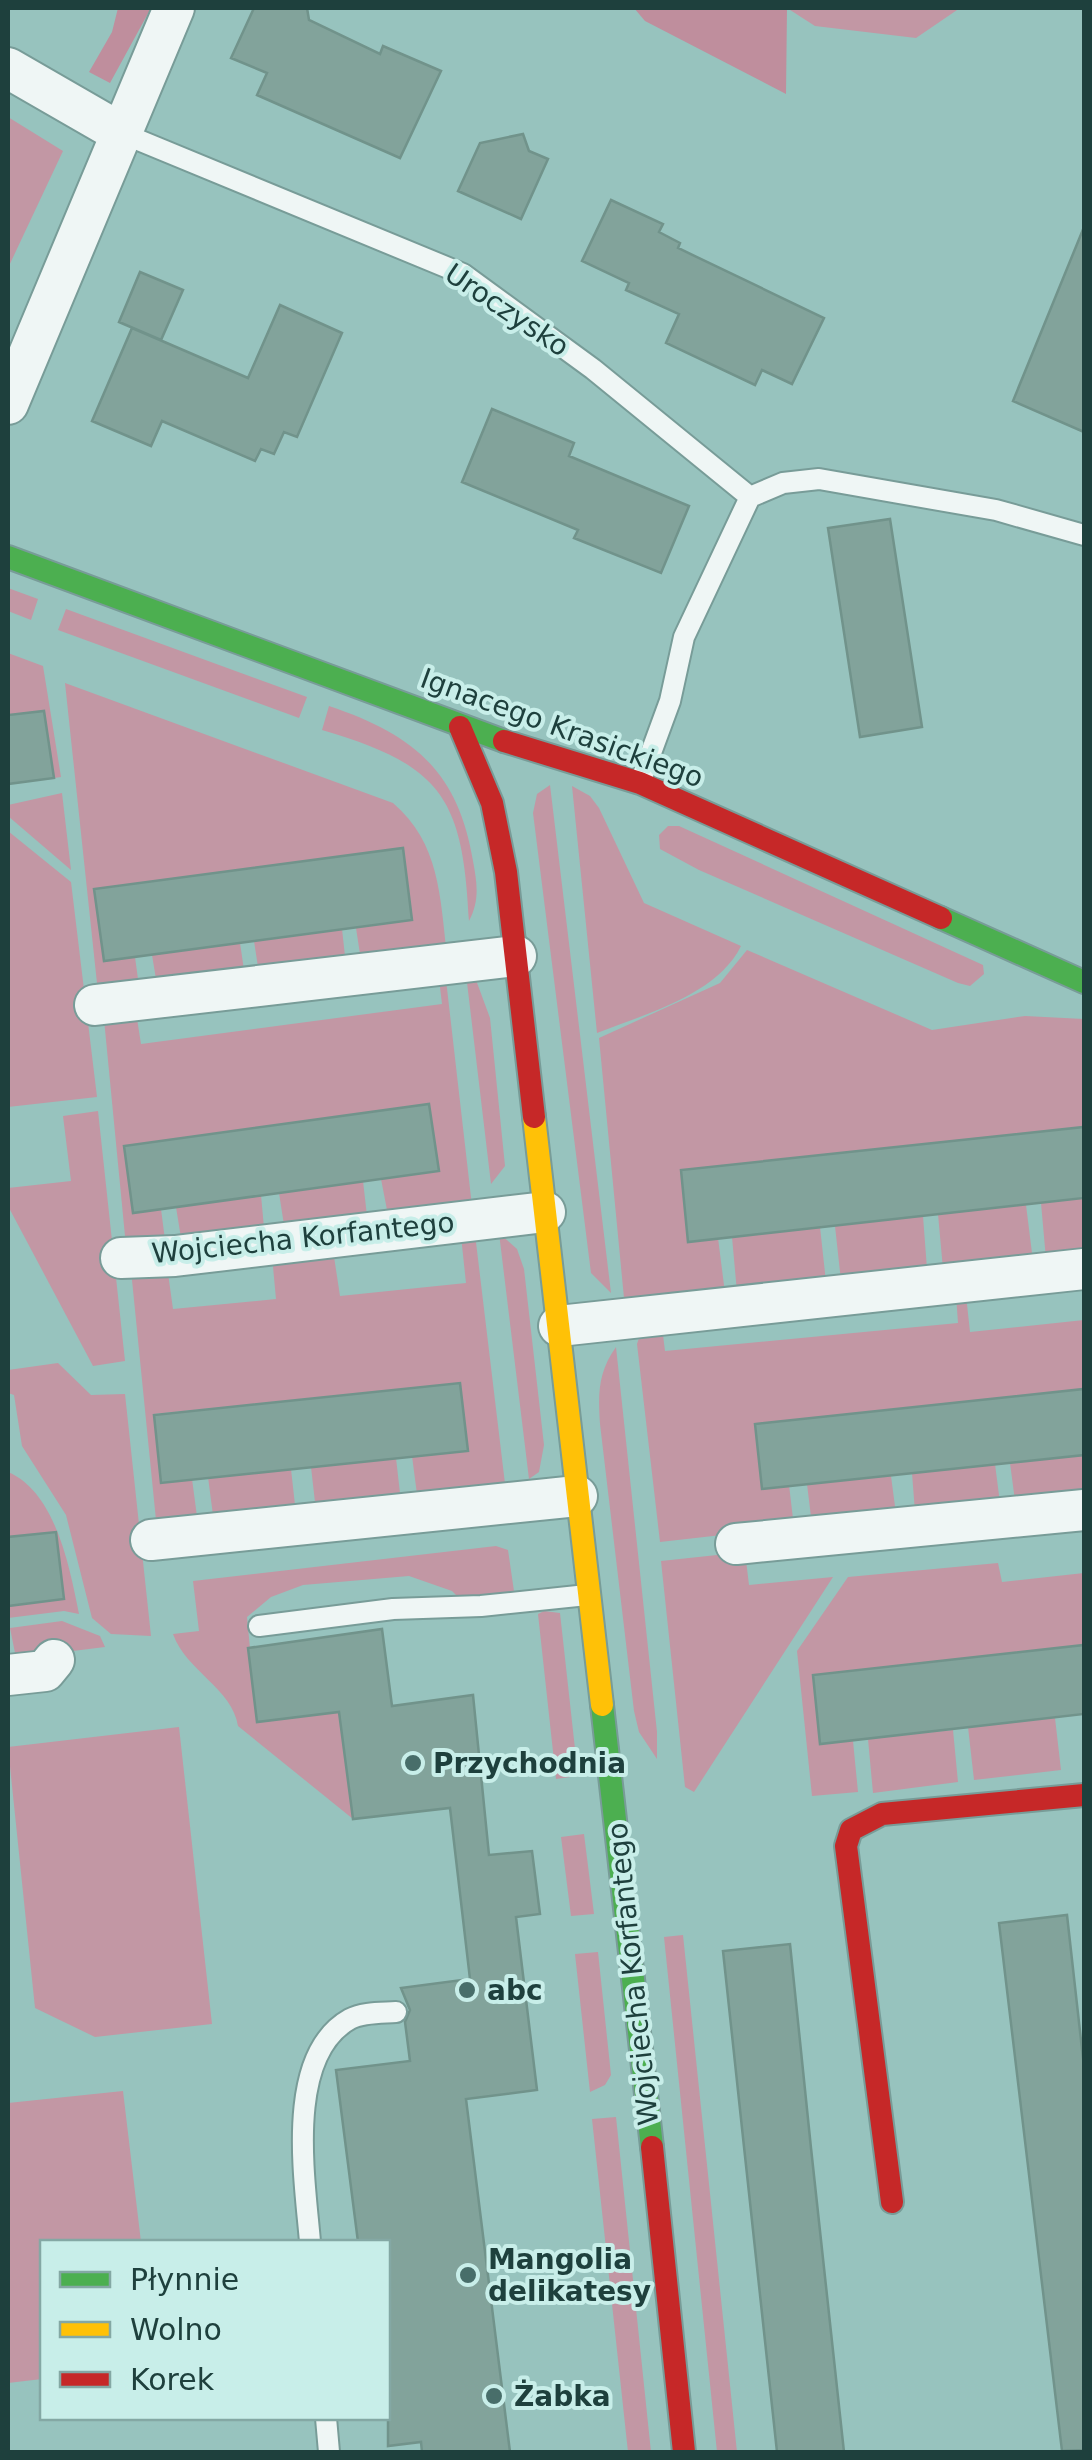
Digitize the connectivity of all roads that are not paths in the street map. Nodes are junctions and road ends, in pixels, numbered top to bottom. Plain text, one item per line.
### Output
1 (174, 8) edge
2 (8, 68) edge
3 (119, 132) junction
4 (8, 404) edge
5 (750, 498) junction
6 (1084, 535) edge
7 (8, 557) edge
8 (460, 726) junction
9 (640, 783) junction
10 (516, 956) junction
11 (1084, 982) edge
12 (95, 1005) dead end
13 (545, 1212) junction
14 (121, 1258) dead end
15 (1084, 1269) edge
16 (559, 1326) junction
17 (578, 1496) junction
18 (1084, 1510) edge
19 (152, 1540) dead end
20 (736, 1544) dead end
21 (589, 1595) junction
22 (259, 1626) dead end
23 (54, 1660) dead end
24 (8, 1676) edge
25 (1084, 1796) edge
26 (396, 2012) dead end
27 (892, 2202) dead end
28 (310, 2240) edge
29 (326, 2420) edge
30 (329, 2452) edge
31 (684, 2452) edge

1 - 3 street
2 - 3 street, Uroczysko
3 - 4 street
3 - 5 lane, Uroczysko
5 - 6 lane
5 - 9 lane
7 - 8 street, Ignacego Krasickiego
8 - 9 street, Ignacego Krasickiego
8 - 10 street, Wojciecha Korfantego
9 - 11 street, Ignacego Krasickiego
10 - 12 street
10 - 13 street, Wojciecha Korfantego
13 - 14 street, Wojciecha Korfantego
13 - 16 street, Wojciecha Korfantego
15 - 16 street
16 - 17 street, Wojciecha Korfantego
17 - 19 street
17 - 21 street, Wojciecha Korfantego
18 - 20 street
21 - 22 lane
21 - 31 street, Wojciecha Korfantego
23 - 24 street
25 - 27 street
26 - 28 lane
29 - 30 lane

